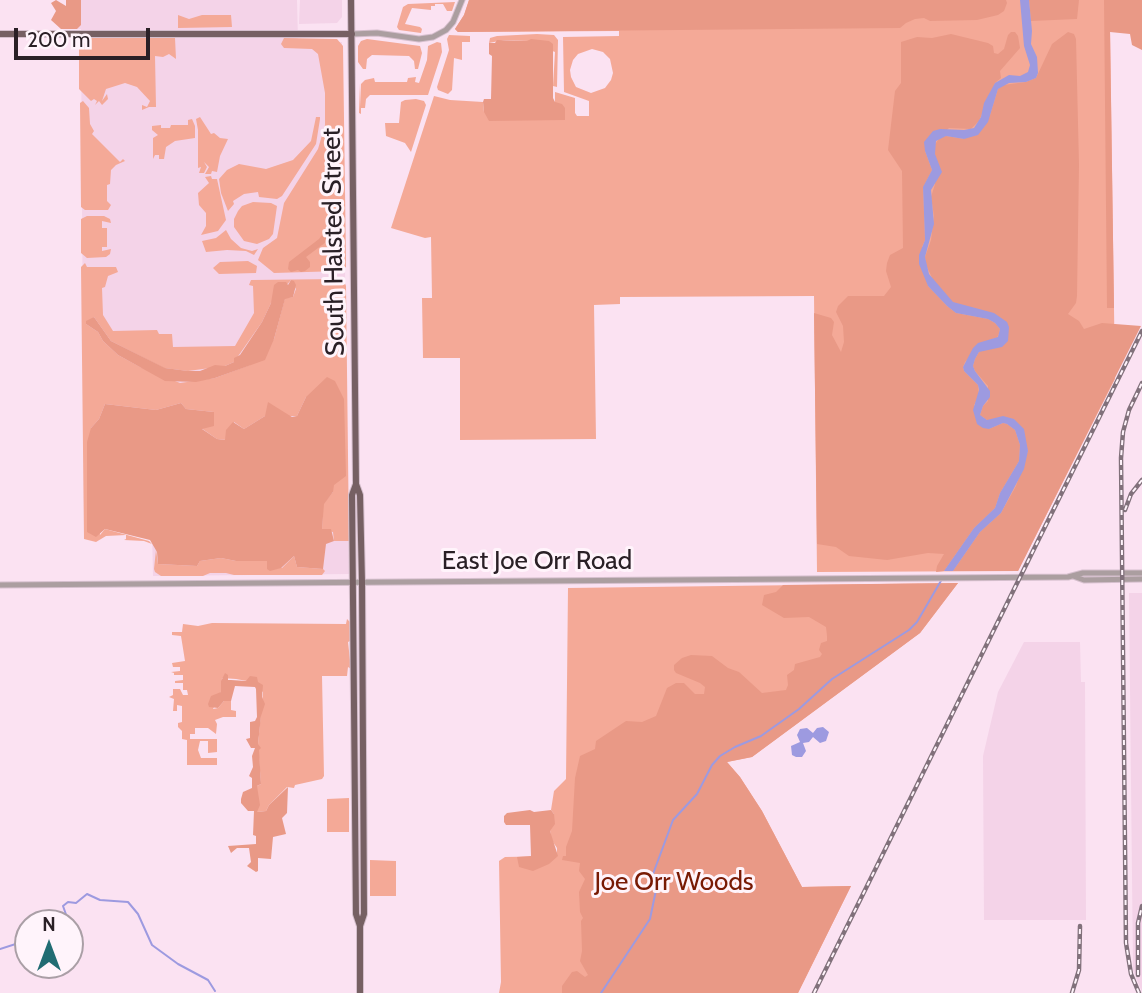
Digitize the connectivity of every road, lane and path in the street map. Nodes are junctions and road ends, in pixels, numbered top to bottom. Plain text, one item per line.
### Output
1 (351, 0) edge
2 (462, 0) edge
3 (0, 34) edge
4 (352, 34) junction
5 (356, 484) junction
6 (1142, 573) edge
7 (1073, 576) junction
8 (1142, 579) edge
9 (353, 582) junction
10 (362, 582) junction
11 (0, 584) edge
12 (360, 926) junction
13 (360, 993) edge

1 - 4 main road, South Halsted Street
2 - 4 street
3 - 4 main road
4 - 5 main road, South Halsted Street
5 - 9 main road, South Halsted Street
5 - 10 main road, South Halsted Street
6 - 7 street, East Joe Orr Road
7 - 8 street, East Joe Orr Road
7 - 10 street, East Joe Orr Road
9 - 10 street, East Joe Orr Road
9 - 11 street, East Joe Orr Road
9 - 12 main road, South Halsted Street
10 - 12 main road, South Halsted Street
12 - 13 main road, South Halsted Street

